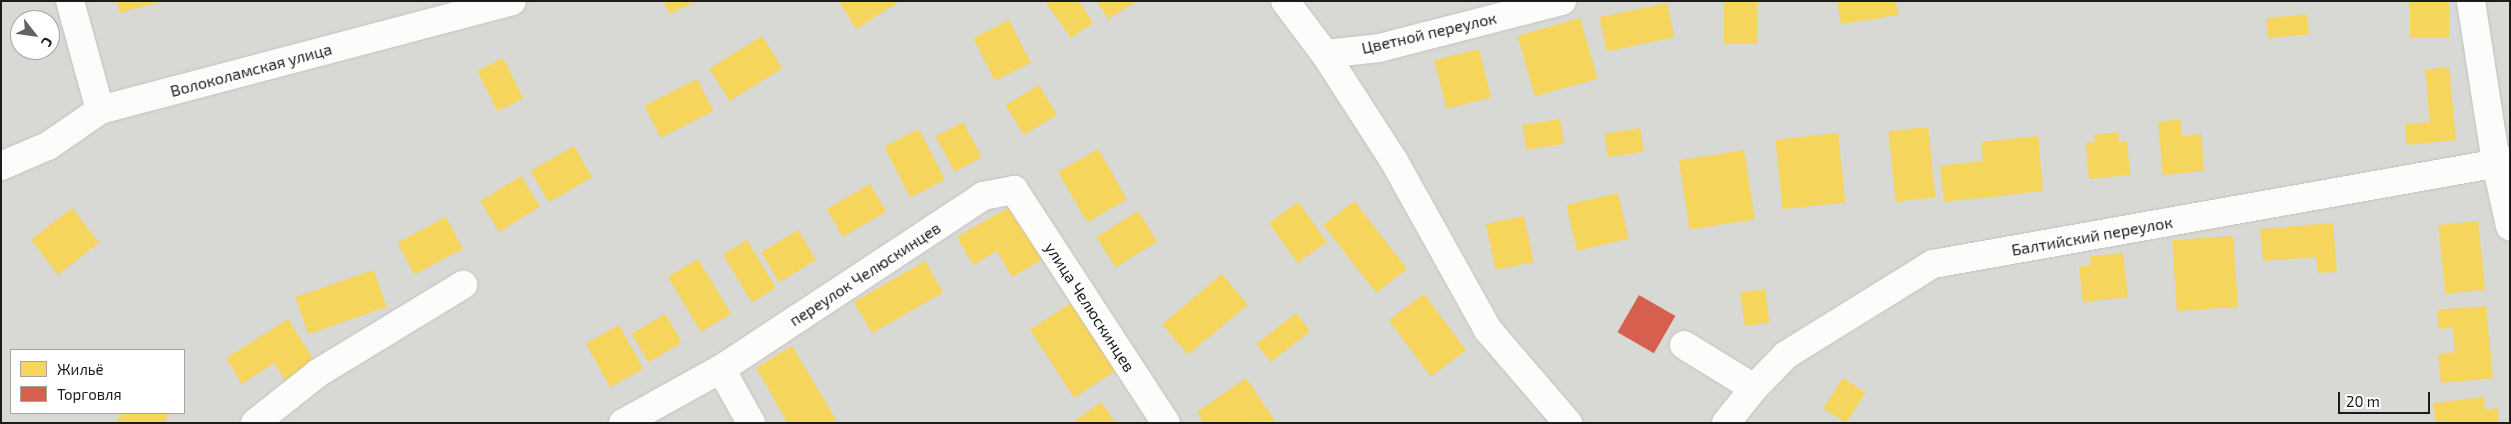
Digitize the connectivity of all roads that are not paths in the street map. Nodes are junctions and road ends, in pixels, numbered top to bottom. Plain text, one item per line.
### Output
1 (70, 1) edge
2 (512, 1) edge
3 (1285, 1) edge
4 (1562, 1) edge
5 (2470, 1) edge
6 (1325, 54) junction
7 (100, 110) junction
8 (2503, 162) edge
9 (1, 166) edge
10 (1014, 190) joint
11 (2510, 226) edge
12 (463, 285) dead end
13 (1684, 345) dead end
14 (721, 369) junction
15 (1754, 388) junction
16 (255, 423) edge
17 (623, 423) edge
18 (751, 423) edge
19 (1166, 423) edge
20 (1568, 423) edge
21 (1726, 423) edge

1 - 7 street
2 - 7 street, Волоколамская улица
3 - 6 street
4 - 6 street, Цветной переулок
5 - 8 street
6 - 20 street
7 - 9 street, Волоколамская улица
8 - 11 street
8 - 15 street, Балтийский переулок
10 - 14 street, переулок Челюскинцев
10 - 19 street, улица Челюскинцев
12 - 16 street
13 - 15 street
14 - 17 street, переулок Челюскинцев
14 - 18 street
15 - 21 street, Балтийский переулок

